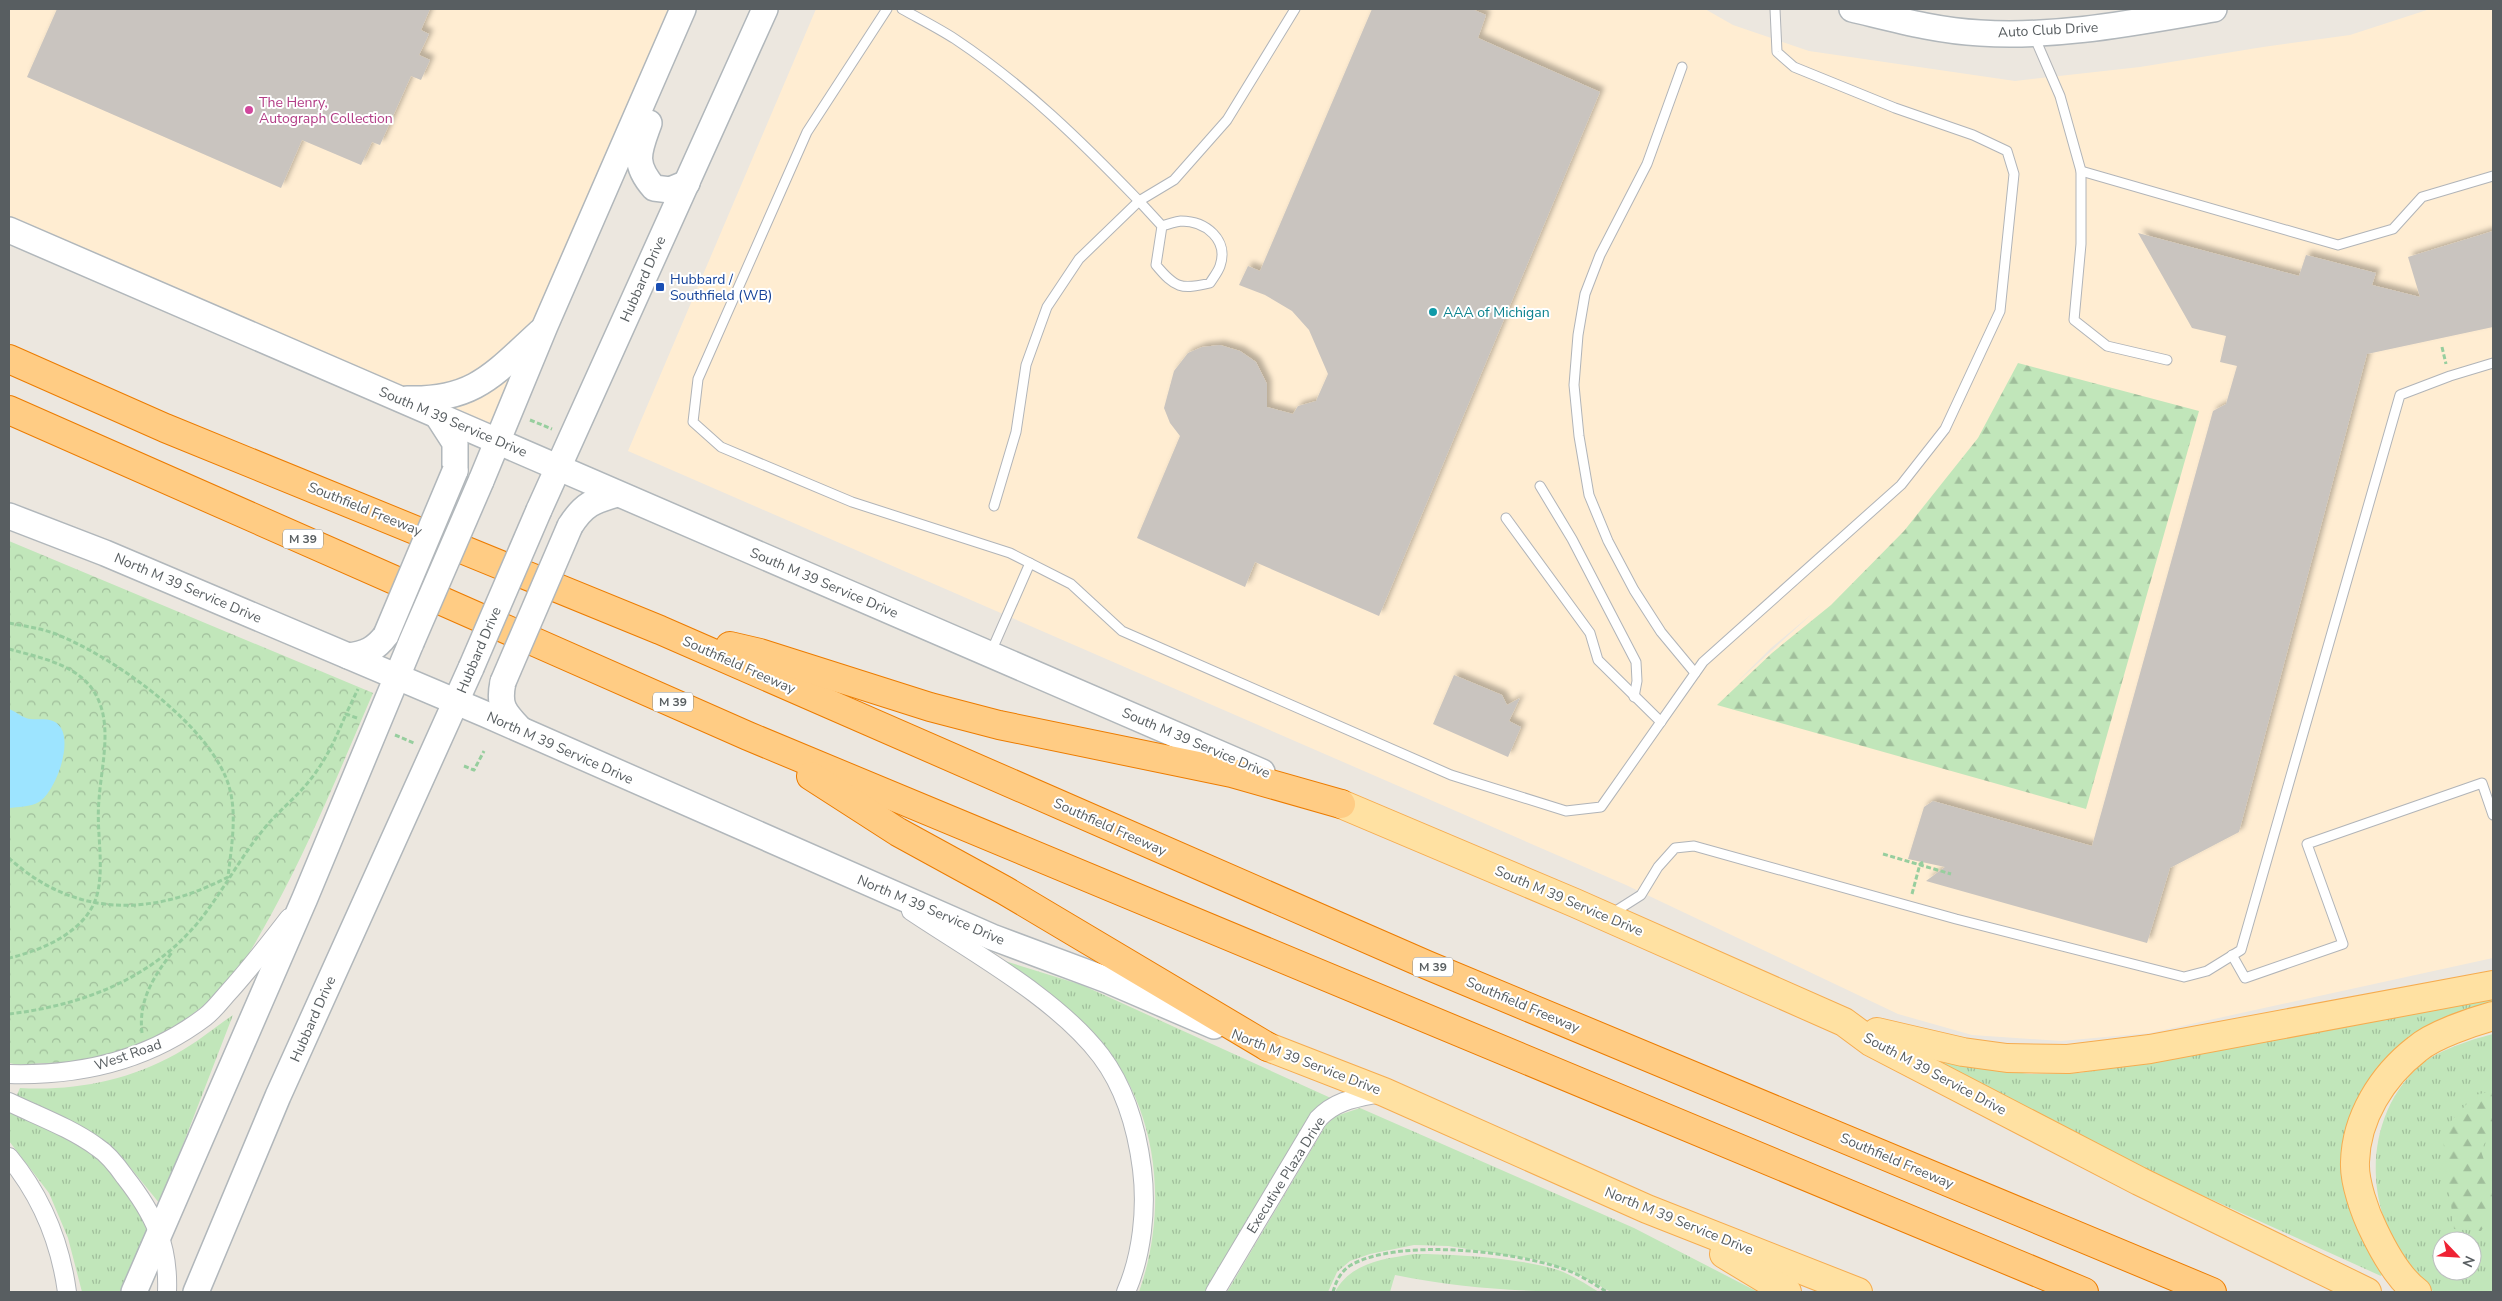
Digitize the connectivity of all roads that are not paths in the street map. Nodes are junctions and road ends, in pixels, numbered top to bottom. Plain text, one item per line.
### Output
1 (683, 9) edge
2 (748, 9) edge
3 (766, 9) edge
4 (887, 9) edge
5 (902, 9) edge
6 (1295, 9) edge
7 (1775, 9) edge
8 (1852, 9) edge
9 (2214, 9) edge
10 (2033, 34) junction
11 (660, 62) junction
12 (1682, 67) dead end
13 (704, 144) junction
14 (2082, 171) junction
15 (2493, 176) edge
16 (687, 182) junction
17 (1139, 201) junction
18 (678, 226) dead end
19 (1162, 226) junction
20 (9, 230) edge
21 (650, 262) junction
22 (545, 326) junction
23 (9, 359) edge
24 (2166, 360) dead end
25 (2493, 363) edge
26 (396, 398) junction
27 (9, 410) edge
28 (437, 415) junction
29 (498, 442) junction
30 (558, 468) junction
31 (1540, 486) dead end
32 (617, 494) junction
33 (994, 506) dead end
34 (9, 516) edge
35 (1506, 518) dead end
36 (1030, 563) junction
37 (660, 630) junction
38 (990, 654) junction
39 (348, 656) junction
40 (1695, 673) junction
41 (397, 677) junction
42 (1634, 696) junction
43 (456, 702) junction
44 (1661, 722) junction
45 (523, 732) junction
46 (748, 736) junction
47 (1341, 804) junction
48 (2493, 815) edge
49 (878, 888) junction
50 (305, 898) junction
51 (1606, 917) junction
52 (2232, 955) junction
53 (2493, 985) edge
54 (2493, 1016) edge
55 (1844, 1022) junction
56 (1268, 1047) junction
57 (9, 1074) edge
58 (1384, 1092) junction
59 (9, 1102) edge
60 (9, 1157) edge
61 (1648, 1209) junction
62 (160, 1232) junction
63 (67, 1292) edge
64 (134, 1292) edge
65 (168, 1292) edge
66 (196, 1292) edge
67 (1126, 1292) edge
68 (1215, 1292) edge
69 (1787, 1292) edge
70 (1858, 1292) edge
71 (2084, 1292) edge
72 (2212, 1292) edge
73 (2367, 1292) edge
74 (2417, 1292) edge

1 - 11 main road
2 - 13 main road
3 - 13 main road, Hubbard Drive
4 - 36 lane
5 - 17 lane
6 - 17 lane
7 - 40 lane
8 - 10 main road, Auto Club Drive
9 - 10 main road, Auto Club Drive
10 - 14 lane
11 - 16 main road
11 - 22 main road
12 - 40 lane
13 - 16 main road, Hubbard Drive
14 - 15 lane
14 - 24 lane
16 - 21 main road, Hubbard Drive
17 - 19 lane
17 - 33 lane
18 - 21 lane
19 - 19 lane
20 - 26 main road, South M 39 Service Drive
21 - 30 main road, Hubbard Drive
22 - 26 main road
22 - 29 main road
23 - 37 highway, Southfield Freeway / M 39
25 - 52 lane
26 - 28 main road, South M 39 Service Drive
27 - 46 highway, M 39
28 - 29 main road, South M 39 Service Drive
28 - 39 main road, bridge
29 - 30 main road, South M 39 Service Drive
29 - 41 main road, bridge
30 - 32 main road, South M 39 Service Drive
30 - 43 main road, Hubbard Drive, bridge
31 - 42 lane
32 - 38 main road, South M 39 Service Drive
32 - 45 main road, bridge
34 - 39 main road, North M 39 Service Drive
35 - 42 lane
36 - 38 lane
36 - 44 lane
37 - 47 highway
37 - 72 highway, Southfield Freeway / M 39
38 - 47 main road, South M 39 Service Drive
39 - 41 main road, North M 39 Service Drive
40 - 44 lane
41 - 43 main road, North M 39 Service Drive
41 - 50 main road
42 - 44 lane
43 - 45 main road, North M 39 Service Drive
43 - 66 main road, Hubbard Drive
45 - 49 main road, North M 39 Service Drive
46 - 56 highway
46 - 71 highway, M 39
47 - 51 main road, South M 39 Service Drive
48 - 52 lane
49 - 56 main road, North M 39 Service Drive
49 - 67 street
50 - 57 street, West Road
50 - 62 main road
51 - 52 lane
51 - 55 main road, South M 39 Service Drive
53 - 55 main road
54 - 74 main road
55 - 73 main road, South M 39 Service Drive
56 - 58 main road, North M 39 Service Drive
58 - 61 main road, North M 39 Service Drive
58 - 68 street, Executive Plaza Drive
59 - 62 street
60 - 63 street
61 - 69 main road
61 - 70 main road, North M 39 Service Drive
62 - 64 main road
62 - 65 street

